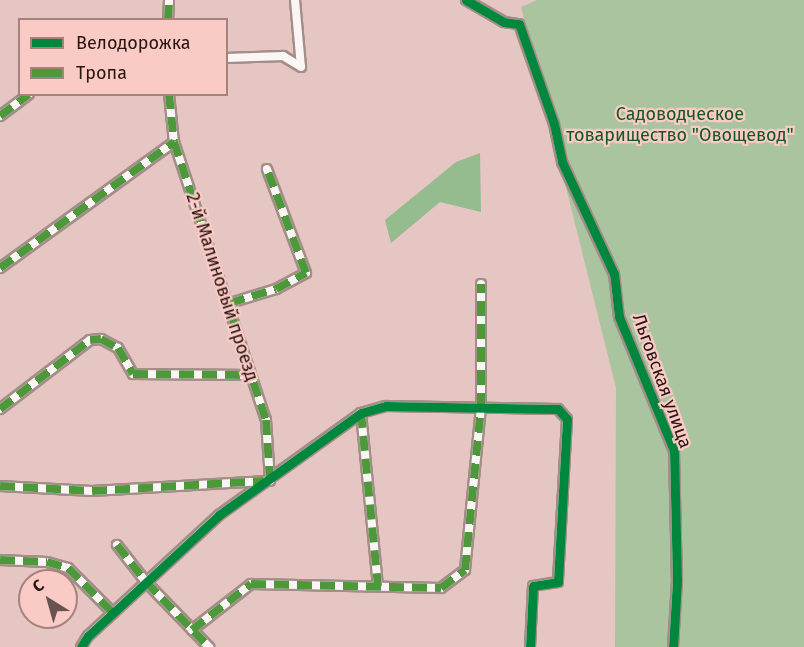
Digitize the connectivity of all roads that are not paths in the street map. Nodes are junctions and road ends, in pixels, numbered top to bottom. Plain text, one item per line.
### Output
1 (169, 0) edge
2 (295, 0) edge
3 (466, 0) edge
4 (168, 18) edge
5 (228, 58) edge
6 (26, 96) edge
7 (170, 96) edge
8 (0, 116) edge
9 (174, 142) junction
10 (267, 169) dead end
11 (0, 268) edge
12 (481, 284) dead end
13 (230, 303) junction
14 (251, 375) junction
15 (481, 408) junction
16 (0, 409) edge
17 (361, 413) junction
18 (270, 481) junction
19 (0, 486) edge
20 (117, 545) dead end
21 (0, 560) edge
22 (146, 582) junction
23 (378, 586) junction
24 (113, 613) junction
25 (192, 630) junction
26 (81, 647) edge
27 (209, 647) edge
28 (530, 647) edge
29 (673, 647) edge

1 - 4 street
2 - 5 street
3 - 29 street, Льговская улица
6 - 8 street
7 - 9 street, 2-й Малиновый проезд
9 - 11 street
9 - 13 street, 2-й Малиновый проезд
10 - 13 street
12 - 15 street
13 - 14 street, 2-й Малиновый проезд
14 - 16 street
14 - 18 street, 2-й Малиновый проезд
15 - 17 street
15 - 23 street
15 - 28 street
17 - 18 street
17 - 23 street
18 - 19 street
18 - 22 street
20 - 22 street
21 - 24 street
22 - 24 street
22 - 25 street
23 - 25 street
24 - 26 street
25 - 27 street

